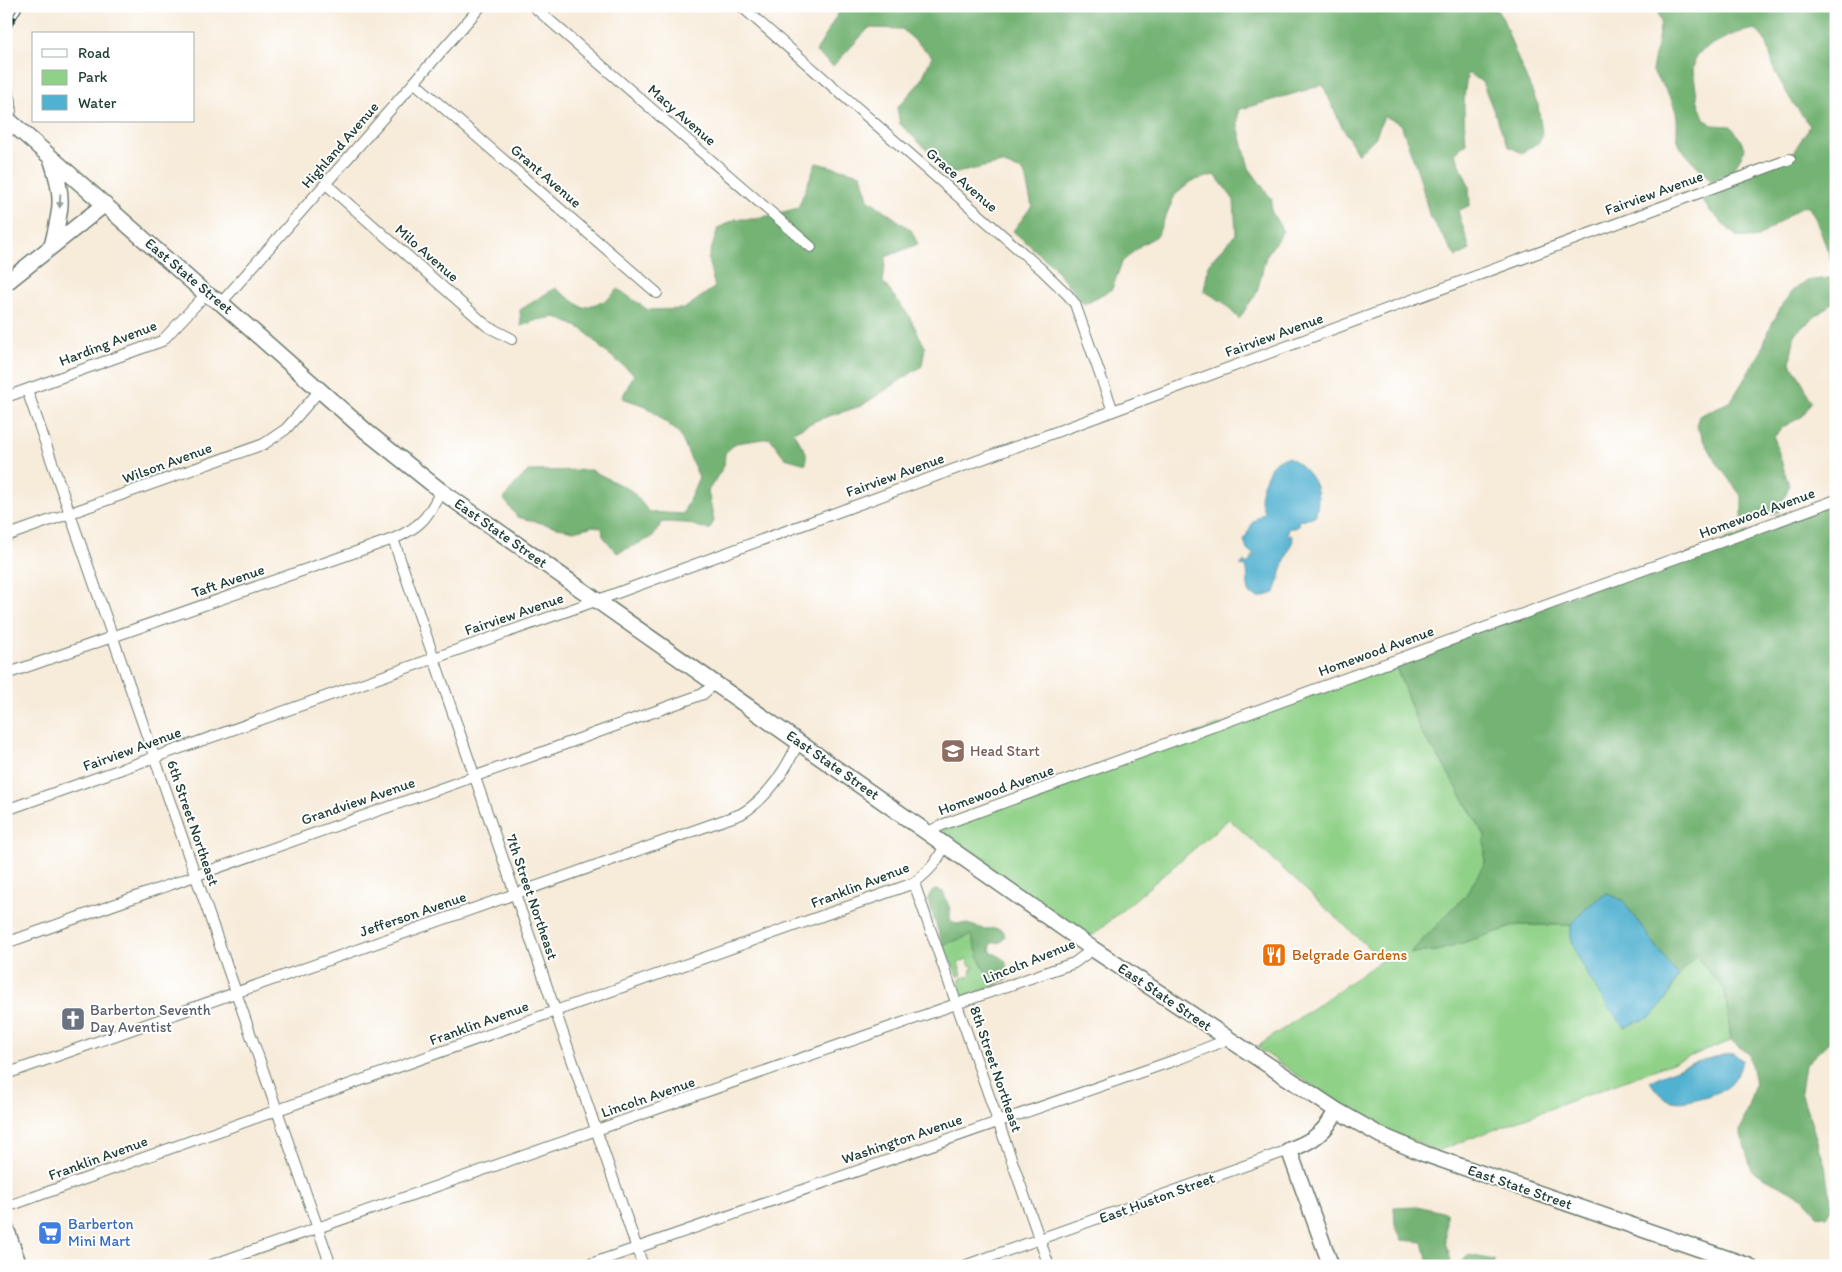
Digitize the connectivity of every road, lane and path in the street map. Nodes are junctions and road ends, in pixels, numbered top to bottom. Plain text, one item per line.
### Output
1 (481, 6) edge
2 (533, 6) edge
3 (741, 6) edge
4 (415, 83) junction
5 (6, 90) edge
6 (6, 118) edge
7 (6, 134) edge
8 (51, 156) junction
9 (1790, 159) dead end
10 (326, 184) junction
11 (105, 204) junction
12 (52, 246) junction
13 (811, 247) dead end
14 (7, 282) edge
15 (657, 293) dead end
16 (206, 294) junction
17 (221, 303) junction
18 (512, 339) dead end
19 (27, 390) junction
20 (320, 390) junction
21 (6, 397) edge
22 (1114, 411) junction
23 (442, 491) junction
24 (1836, 500) edge
25 (70, 514) junction
26 (6, 536) edge
27 (394, 539) junction
28 (598, 600) junction
29 (113, 638) junction
30 (434, 658) junction
31 (6, 674) edge
32 (716, 682) junction
33 (799, 741) junction
34 (154, 757) junction
35 (475, 776) junction
36 (6, 810) edge
37 (928, 832) junction
38 (945, 844) junction
39 (195, 875) junction
40 (914, 883) junction
41 (515, 894) junction
42 (6, 943) edge
43 (1093, 949) junction
44 (236, 992) junction
45 (957, 1005) junction
46 (556, 1012) junction
47 (1229, 1039) junction
48 (6, 1074) edge
49 (277, 1110) junction
50 (1336, 1110) junction
51 (998, 1122) junction
52 (597, 1131) junction
53 (1289, 1150) junction
54 (6, 1206) edge
55 (317, 1227) junction
56 (6, 1228) edge
57 (1040, 1239) junction
58 (637, 1248) junction
59 (19, 1266) edge
60 (209, 1266) edge
61 (331, 1266) edge
62 (585, 1266) edge
63 (643, 1266) edge
64 (964, 1266) edge
65 (1049, 1266) edge
66 (1331, 1266) edge
67 (1749, 1266) edge

1 - 4 street, Highland Avenue
2 - 13 street, Macy Avenue
3 - 22 street, Grace Avenue
4 - 10 street, Highland Avenue
4 - 15 street, Grant Avenue
5 - 7 street
6 - 8 street, East State Street, bridge
8 - 11 street, East State Street
8 -> 12 street
9 - 22 street, Fairview Avenue
10 - 17 street, Highland Avenue
10 - 18 street, Milo Avenue
11 - 12 street
11 - 16 street, East State Street
12 - 14 street
16 - 17 street, East State Street
16 - 19 street, Harding Avenue
17 - 20 street, East State Street
19 - 21 street, Harding Avenue
19 - 25 street, 6th Street Northeast
20 - 23 street, East State Street
20 - 25 street, Wilson Avenue
22 - 28 street, Fairview Avenue
23 - 27 street, Taft Avenue
23 - 28 street, East State Street
24 - 37 street, Homewood Avenue
25 - 26 street, Wilson Avenue
25 - 29 street, 6th Street Northeast
27 - 29 street, Taft Avenue
27 - 30 street, 7th Street Northeast
28 - 30 street, Fairview Avenue
28 - 32 street, East State Street
29 - 31 street, Taft Avenue
29 - 34 street, 6th Street Northeast
30 - 34 street, Fairview Avenue
30 - 35 street, 7th Street Northeast
32 - 33 street, East State Street
32 - 35 street, Grandview Avenue
33 - 37 street, East State Street
33 - 41 street, Jefferson Avenue
34 - 36 street, Fairview Avenue
34 - 39 street, 6th Street Northeast
35 - 39 street, Grandview Avenue
35 - 41 street, 7th Street Northeast
37 - 38 street, East State Street
38 - 40 street, Franklin Avenue
38 - 43 street, East State Street
39 - 42 street, Grandview Avenue
39 - 44 street, 6th Street Northeast
40 - 45 street, 8th Street Northeast
40 - 46 street, Franklin Avenue
41 - 44 street, Jefferson Avenue
41 - 46 street, 7th Street Northeast
43 - 45 street, Lincoln Avenue
43 - 47 street, East State Street
44 - 48 street, Jefferson Avenue
44 - 49 street, 6th Street Northeast
45 - 51 street, 8th Street Northeast
45 - 52 street, Lincoln Avenue
46 - 49 street, Franklin Avenue
46 - 52 street, 7th Street Northeast
47 - 50 street, East State Street
47 - 51 street, Washington Avenue
49 - 54 street, Franklin Avenue
49 - 55 street, 6th Street Northeast
50 - 53 street, East Huston Street
50 - 67 street, East State Street
51 - 57 street, 8th Street Northeast
51 - 58 street, Washington Avenue
52 - 55 street, Lincoln Avenue
52 - 58 street, 7th Street Northeast
53 - 57 street, East Huston Street
53 - 66 street
55 - 60 street, Lincoln Avenue
55 - 61 street, 6th Street Northeast
56 - 59 street
57 - 64 street, East Huston Street
57 - 65 street, 8th Street Northeast
58 - 62 street, Washington Avenue
58 - 63 street, 7th Street Northeast

